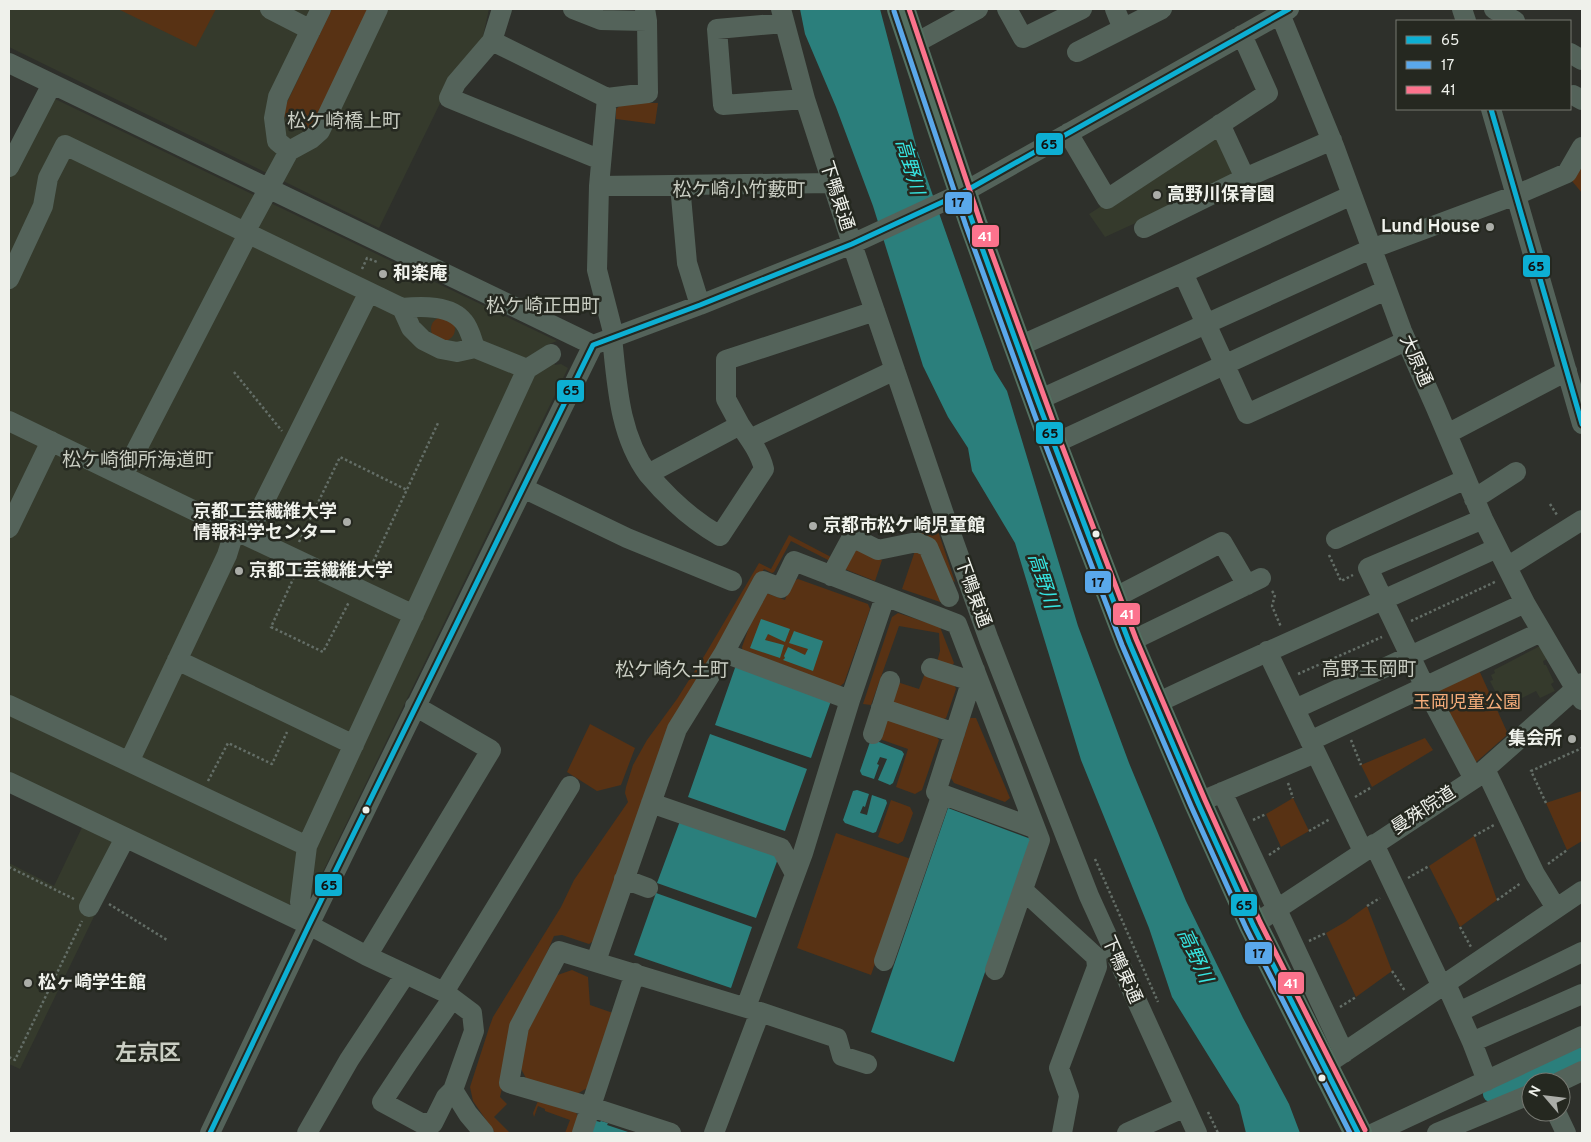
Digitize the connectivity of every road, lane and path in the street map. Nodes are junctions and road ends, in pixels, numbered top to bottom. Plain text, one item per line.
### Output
1 (270, 9) edge
2 (321, 9) edge
3 (378, 9) edge
4 (502, 9) edge
5 (573, 9) edge
6 (901, 9) edge
7 (978, 9) edge
8 (1007, 9) edge
9 (1082, 9) edge
10 (1115, 9) edge
11 (1162, 9) edge
12 (1282, 10) edge
13 (646, 15) edge
14 (783, 16) edge
15 (1123, 28) junction
16 (311, 30) junction
17 (1242, 35) junction
18 (492, 41) junction
19 (912, 45) junction
20 (1077, 52) dead end
21 (1571, 54) edge
22 (1582, 60) edge
23 (9, 63) edge
24 (52, 84) junction
25 (607, 98) junction
26 (805, 99) junction
27 (1491, 110) edge
28 (1220, 124) junction
29 (1068, 133) junction
30 (1332, 140) junction
31 (1582, 147) edge
32 (289, 151) junction
33 (601, 160) junction
34 (9, 167) edge
35 (1245, 178) junction
36 (832, 183) junction
37 (680, 185) junction
38 (599, 186) junction
39 (268, 187) junction
40 (1352, 194) junction
41 (1516, 195) junction
42 (953, 197) junction
43 (1144, 228) dead end
44 (247, 233) junction
45 (858, 241) junction
46 (1371, 249) junction
47 (373, 260) dead end
48 (377, 262) dead end
49 (1184, 273) junction
50 (9, 279) edge
51 (1386, 290) junction
52 (369, 292) junction
53 (700, 305) junction
54 (402, 308) junction
55 (875, 311) junction
56 (1206, 323) junction
57 (613, 337) junction
58 (1406, 341) junction
59 (593, 345) junction
60 (1017, 347) junction
61 (474, 348) junction
62 (551, 354) dead end
63 (1225, 364) junction
64 (527, 369) junction
65 (895, 370) junction
66 (1567, 371) junction
67 (234, 372) dead end
68 (1578, 388) edge
69 (1038, 402) junction
70 (9, 421) edge
71 (438, 423) dead end
72 (1582, 424) edge
73 (745, 432) junction
74 (1447, 434) junction
75 (51, 441) junction
76 (293, 445) junction
77 (1054, 446) junction
78 (1516, 472) dead end
79 (648, 474) junction
80 (123, 476) junction
81 (1466, 479) junction
82 (523, 488) junction
83 (406, 490) junction
84 (1474, 499) junction
85 (1482, 518) junction
86 (1582, 520) edge
87 (228, 527) junction
88 (9, 528) edge
89 (247, 536) junction
90 (1336, 539) joint
91 (1497, 548) junction
92 (296, 559) junction
93 (1509, 571) junction
94 (831, 576) junction
95 (732, 581) dead end
96 (1254, 581) junction
97 (1341, 581) dead end
98 (358, 589) junction
99 (885, 597) junction
100 (949, 597) dead end
101 (1112, 599) junction
102 (1383, 601) junction
103 (1525, 603) junction
104 (414, 615) junction
105 (1396, 629) junction
106 (1542, 632) junction
107 (1129, 642) junction
108 (1287, 642) junction
109 (1267, 651) junction
110 (724, 653) junction
111 (1410, 656) junction
112 (177, 660) junction
113 (931, 668) dead end
114 (973, 676) junction
115 (890, 681) dead end
116 (1282, 681) junction
117 (1425, 687) junction
118 (1580, 691) edge
119 (850, 700) junction
120 (1155, 704) junction
121 (9, 705) edge
122 (416, 706) junction
123 (881, 708) junction
124 (1296, 708) junction
125 (294, 716) junction
126 (1345, 724) junction
127 (955, 733) junction
128 (873, 734) dead end
129 (354, 744) junction
130 (1312, 747) junction
131 (1582, 748) edge
132 (128, 762) junction
133 (1361, 765) dead end
134 (1480, 774) junction
135 (9, 782) edge
136 (570, 786) dead end
137 (942, 794) junction
138 (200, 796) junction
139 (1210, 797) junction
140 (651, 803) junction
141 (1546, 803) dead end
142 (1344, 812) junction
143 (1508, 817) junction
144 (1034, 828) junction
145 (1309, 830) dead end
146 (808, 835) junction
147 (1474, 836) dead end
148 (125, 838) junction
149 (307, 846) junction
150 (1368, 847) junction
151 (781, 848) junction
152 (1567, 850) dead end
153 (1091, 851) dead end
154 (1429, 866) dead end
155 (9, 867) edge
156 (795, 874) junction
157 (1535, 874) junction
158 (624, 879) junction
159 (1395, 886) junction
160 (648, 888) dead end
161 (1023, 890) junction
162 (1582, 891) edge
163 (1497, 900) dead end
164 (92, 901) junction
165 (1556, 908) junction
166 (1276, 909) junction
167 (1253, 924) junction
168 (309, 925) junction
169 (167, 940) dead end
170 (1582, 952) edge
171 (367, 956) junction
172 (884, 961) dead end
173 (596, 962) junction
174 (995, 970) dead end
175 (1392, 971) dead end
176 (635, 973) junction
177 (405, 975) junction
178 (1444, 986) junction
179 (1582, 994) edge
180 (448, 995) junction
181 (1158, 1002) dead end
182 (1414, 1006) junction
183 (753, 1010) junction
184 (1459, 1012) junction
185 (1582, 1036) edge
186 (1472, 1042) junction
187 (9, 1057) edge
188 (1334, 1059) junction
189 (867, 1064) dead end
190 (1487, 1081) junction
191 (453, 1090) junction
192 (1521, 1098) edge
193 (591, 1106) junction
194 (1185, 1107) junction
195 (1206, 1108) dead end
196 (717, 1132) edge
197 (1443, 1132) edge
198 (210, 1133) edge
199 (307, 1133) edge
200 (484, 1133) edge
201 (582, 1133) edge
202 (671, 1133) edge
203 (1062, 1133) edge
204 (1127, 1133) edge
205 (1196, 1133) edge
206 (1218, 1133) edge
207 (1358, 1133) edge
208 (1374, 1133) edge

1 - 16 street
2 - 16 street
3 - 32 street
4 - 18 street
5 - 13 street
6 - 19 highway
7 - 19 street
8 - 9 street
10 - 15 street
11 - 15 street
12 - 17 street
12 - 30 street, 大原通
13 - 25 street
14 - 26 street, 下鴨東通
14 - 26 street
15 - 20 street
16 - 32 street
17 - 28 street
17 - 29 street
18 - 25 street
18 - 33 street
19 - 42 highway
21 - 22 street
23 - 24 street
24 - 34 street
24 - 39 street
25 - 33 street
26 - 36 street, 下鴨東通
27 - 41 street
28 - 29 street
28 - 35 street
29 - 42 street
30 - 35 street
30 - 40 street, 大原通
31 - 41 street
32 - 39 street
33 - 38 street
35 - 43 street
36 - 37 street
36 - 45 street, 下鴨東通
37 - 38 street
37 - 53 street
38 - 57 street
39 - 44 street
39 - 59 street
40 - 46 street, 大原通
40 - 49 street
41 - 46 street
41 - 66 street
42 - 45 street
42 - 60 highway
44 - 50 street
44 - 52 street
44 - 80 street
45 - 53 street
45 - 55 street, 下鴨東通
46 - 51 street, 大原通
46 - 56 street
47 - 48 path
49 - 56 street
49 - 60 street
51 - 58 street, 大原通
51 - 63 street
52 - 54 street
52 - 76 street
53 - 57 street
54 - 61 street
54 - 61 street
55 - 65 street, 下鴨東通
55 - 73 street
56 - 63 street
56 - 69 street
57 - 59 street
57 - 79 street
58 - 63 street
58 - 74 street, 大原通
59 - 82 street
60 - 69 highway
61 - 64 street
62 - 64 street
63 - 77 street
64 - 104 street
65 - 73 street
65 - 194 street, 下鴨東通
66 - 68 street
66 - 74 street
67 - 76 path
68 - 72 street
69 - 77 highway
70 - 75 street
71 - 83 path
73 - 79 street
73 - 79 street
74 - 81 street, 大原通
75 - 80 street
75 - 88 street
76 - 89 street
77 - 101 highway
78 - 84 street
80 - 87 street
81 - 84 street, 大原通
81 - 90 street
82 - 95 street
82 - 122 street
83 - 92 path
83 - 98 path
84 - 85 street, 大原通
85 - 91 street, 大原通
85 - 102 street
86 - 93 street
87 - 89 street
87 - 112 street
89 - 92 street
90 - 97 path
91 - 93 street, 大原通
91 - 102 street
92 - 98 street
92 - 98 path
93 - 103 street, 大原通
93 - 105 path
94 - 99 street
94 - 100 street
94 - 110 street
96 - 101 street
96 - 107 street
96 - 108 path
98 - 104 street
99 - 114 street
99 - 119 street
101 - 107 highway
102 - 105 street
102 - 108 street
103 - 106 street, 大原通
103 - 111 street
104 - 129 street
105 - 111 street
105 - 116 path
106 - 117 street
106 - 118 street, 大原通
107 - 120 highway
108 - 109 street
109 - 116 street
109 - 120 street
110 - 119 street
110 - 140 street
111 - 117 street
111 - 124 street
112 - 125 street
112 - 132 street
113 - 114 street
114 - 127 street
114 - 144 street
115 - 123 street
116 - 124 street
117 - 126 street
117 - 134 street
118 - 134 street, 曼殊院道
119 - 146 street
120 - 139 highway
121 - 132 street
122 - 168 street
122 - 171 street
123 - 127 street
123 - 128 street
124 - 130 street
125 - 129 street
125 - 138 path
126 - 130 street
126 - 133 path
127 - 137 street
129 - 149 street
130 - 139 street
130 - 142 street
131 - 141 path
132 - 138 street
134 - 143 street
134 - 150 street, 曼殊院道
135 - 148 street
136 - 180 street
137 - 144 street
137 - 172 street
138 - 149 street
139 - 166 street
139 - 167 highway
140 - 151 street
140 - 158 street
142 - 145 path
142 - 150 street
143 - 147 path
143 - 157 street
144 - 161 street
146 - 151 street
146 - 156 street
148 - 164 street
148 - 168 street
149 - 168 street
150 - 159 street
150 - 166 street, 曼殊院道
151 - 156 street
152 - 157 path
153 - 181 path
154 - 159 path
155 - 164 path
156 - 183 street
157 - 163 path
157 - 165 street
158 - 160 street
158 - 173 street
159 - 178 street
161 - 174 street
161 - 203 street
162 - 165 street
164 - 169 path
164 - 187 path
165 - 178 street
166 - 167 street, 曼殊院道
166 - 188 street
167 - 188 highway
168 - 171 street
168 - 198 street
170 - 184 street
171 - 177 street
173 - 176 street
173 - 193 street
175 - 182 path
176 - 183 street
176 - 193 street
177 - 180 street
177 - 199 street
178 - 182 street
178 - 184 street
179 - 186 street
180 - 191 street
180 - 191 street
182 - 188 street
183 - 189 street
183 - 196 street
184 - 186 street
185 - 190 street
186 - 190 street
188 - 207 highway
190 - 208 street
191 - 200 street
192 - 197 street
193 - 201 street
193 - 202 street
194 - 204 street
194 - 205 street, 下鴨東通
195 - 206 path

